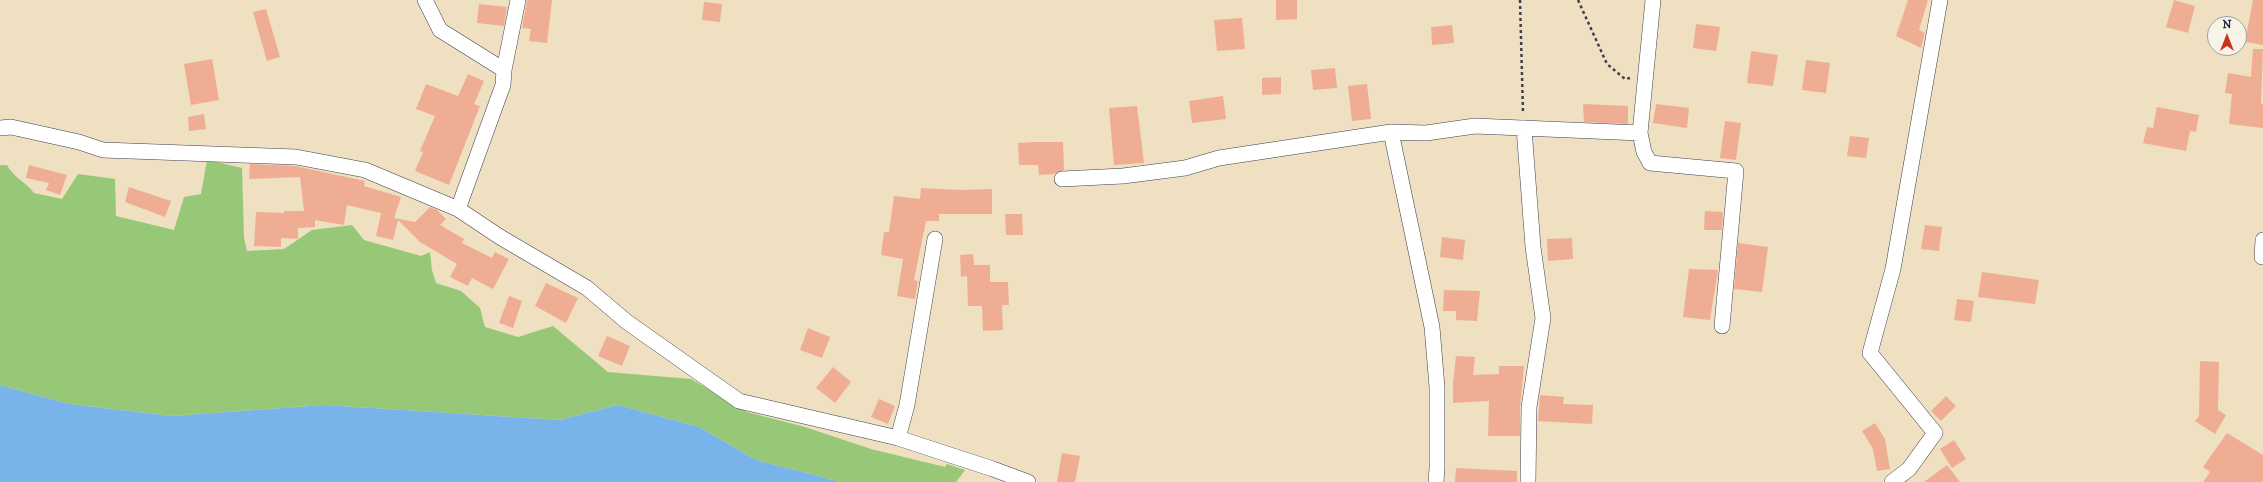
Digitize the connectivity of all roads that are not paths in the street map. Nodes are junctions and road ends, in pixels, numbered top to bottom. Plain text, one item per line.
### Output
1 (425, 0) edge
2 (518, 0) edge
3 (1653, 0) edge
4 (1940, 0) edge
5 (504, 70) junction
6 (0, 128) edge
7 (1524, 128) junction
8 (1391, 132) junction
9 (1640, 133) junction
10 (1062, 179) dead end
11 (458, 209) junction
12 (935, 239) dead end
13 (2263, 240) edge
14 (2262, 257) dead end
15 (1722, 326) dead end
16 (898, 438) junction
17 (1028, 482) edge
18 (1436, 482) edge
19 (1528, 482) edge
20 (1892, 482) edge

1 - 5 street
2 - 5 street
3 - 9 street
4 - 20 street
5 - 11 street
6 - 11 street
7 - 8 street
7 - 9 street
7 - 19 street
8 - 10 street
8 - 18 street
9 - 15 street
11 - 16 street
12 - 16 street
13 - 14 street
16 - 17 street

